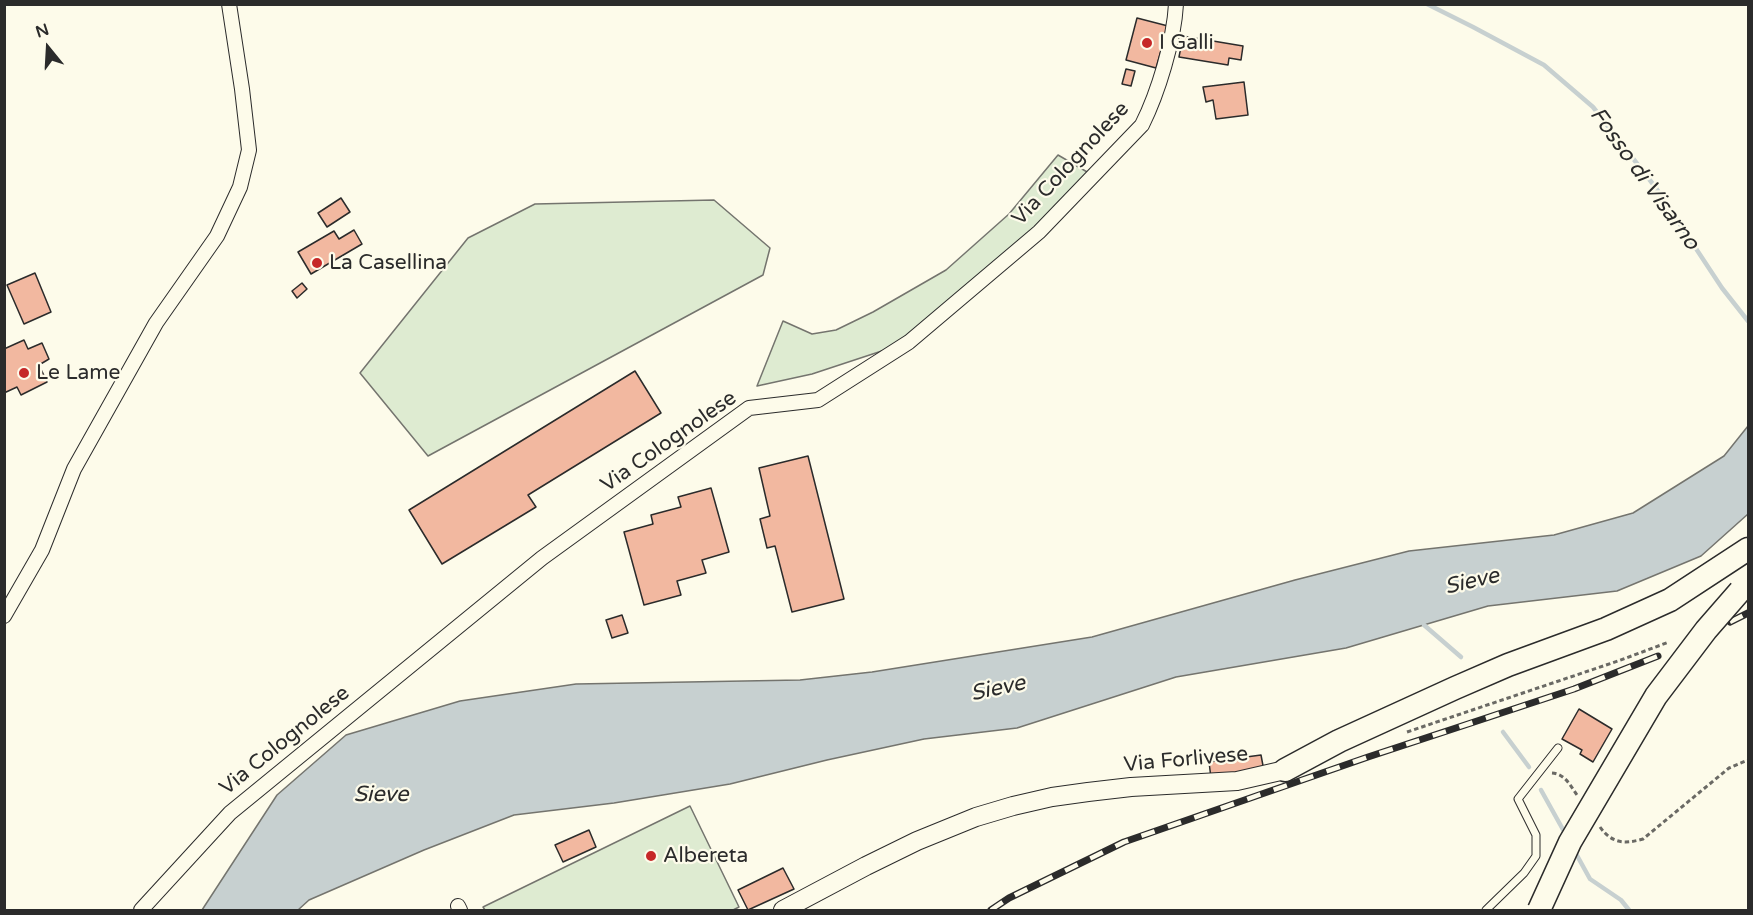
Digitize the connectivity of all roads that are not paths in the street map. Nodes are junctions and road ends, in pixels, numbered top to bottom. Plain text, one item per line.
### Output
1 (229, 4) edge
2 (1176, 4) edge
3 (1749, 549) edge
4 (1744, 586) edge
5 (4, 616) edge
6 (1558, 748) dead end
7 (1285, 770) joint
8 (141, 910) edge
9 (783, 910) edge
10 (1486, 910) edge
11 (1539, 910) edge

1 - 5 street
2 - 8 street, Via Colognolese
3 - 7 main road
4 - 11 main road, bridge
6 - 10 lane
7 - 9 street, Via Forlivese

